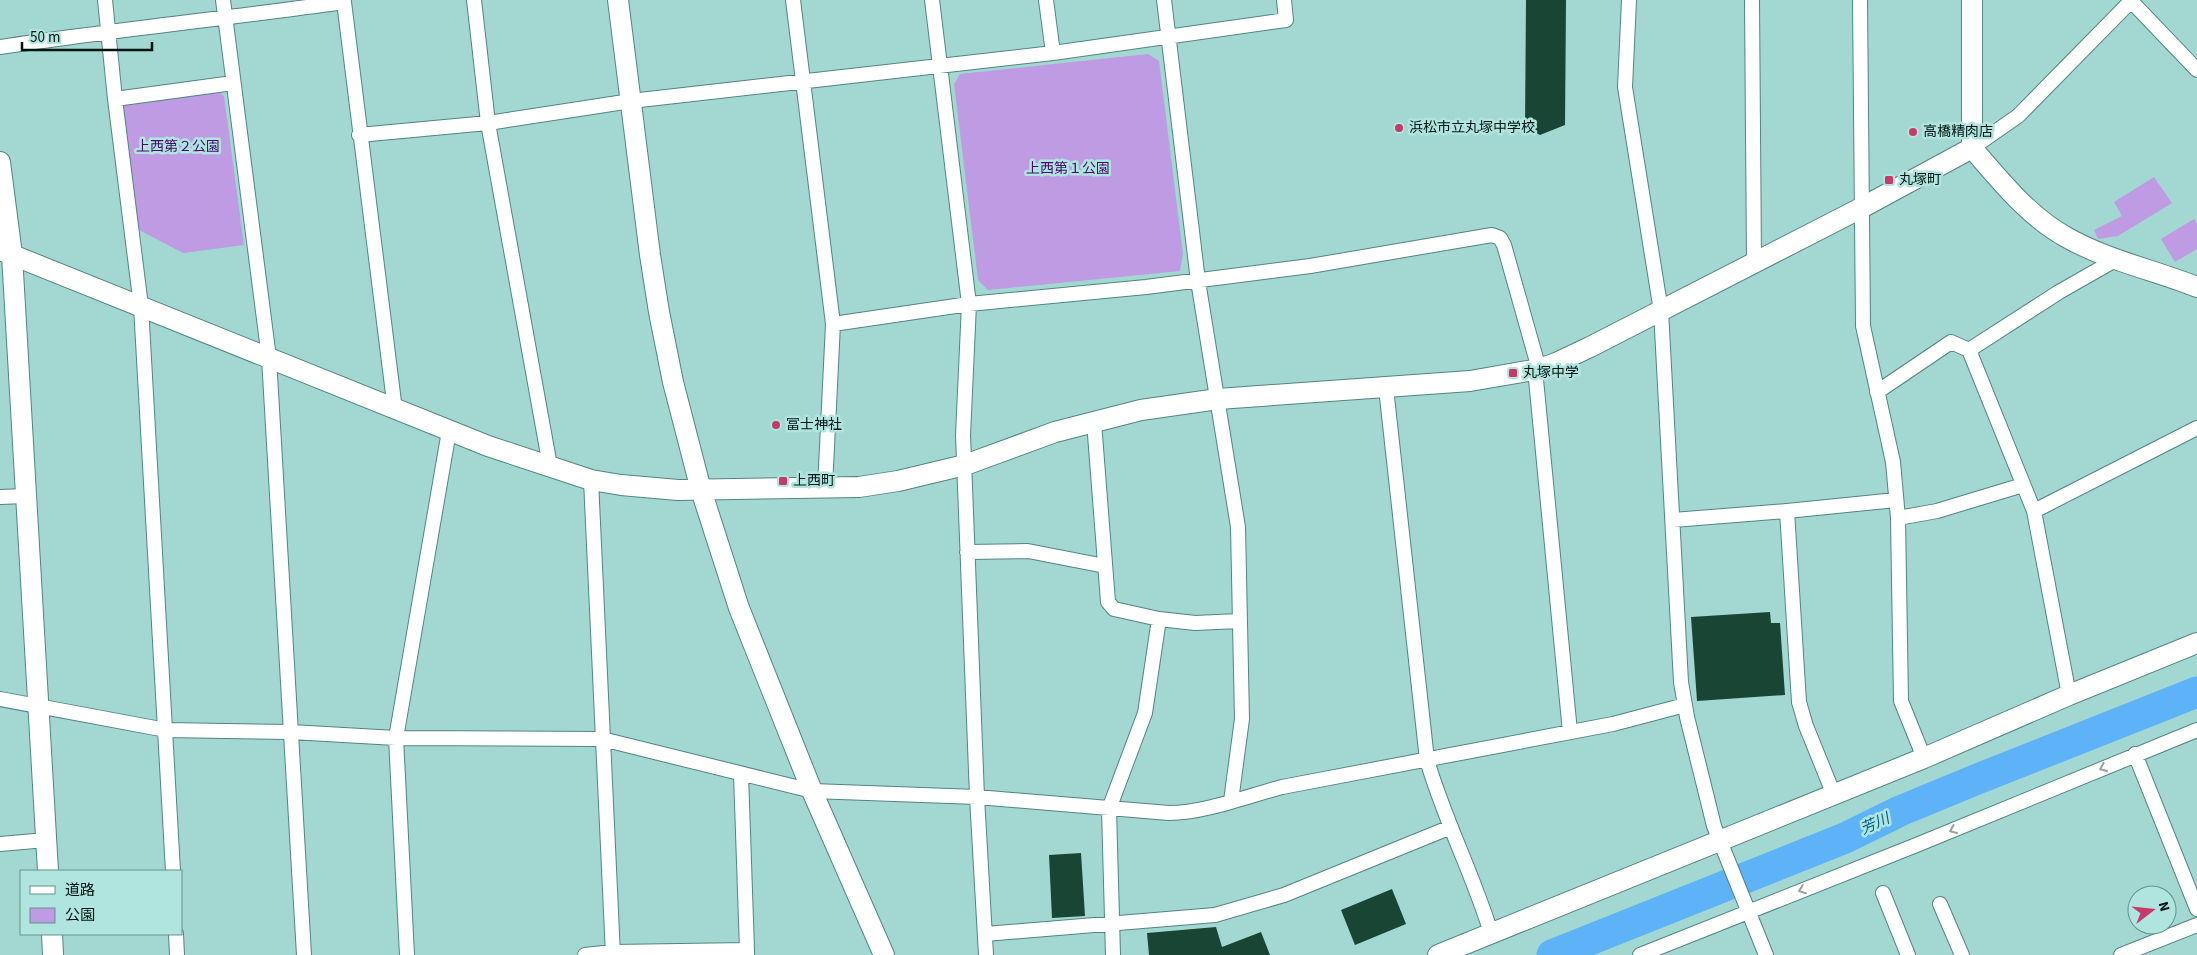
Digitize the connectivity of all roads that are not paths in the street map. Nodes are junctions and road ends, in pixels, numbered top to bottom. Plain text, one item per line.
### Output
1 (104, 0) edge
2 (223, 0) edge
3 (474, 0) edge
4 (618, 0) edge
5 (793, 0) edge
6 (932, 0) edge
7 (1046, 0) edge
8 (1164, 0) edge
9 (1284, 0) edge
10 (1629, 0) edge
11 (1752, 0) edge
12 (1860, 0) edge
13 (1972, 0) edge
14 (2131, 0) edge
15 (344, 1) edge
16 (225, 19) junction
17 (108, 31) junction
18 (1169, 37) junction
19 (0, 47) edge
20 (1053, 53) junction
21 (940, 65) junction
22 (2197, 70) edge
23 (803, 81) junction
24 (233, 83) junction
25 (115, 99) junction
26 (631, 101) junction
27 (488, 123) junction
28 (359, 135) junction
29 (1972, 148) junction
30 (0, 162) edge
31 (1863, 207) junction
32 (6, 252) edge
33 (2117, 259) junction
34 (1754, 262) junction
35 (1198, 281) junction
36 (2197, 287) edge
37 (969, 304) junction
38 (141, 306) junction
39 (1661, 311) junction
40 (833, 324) junction
41 (1969, 350) junction
42 (269, 358) junction
43 (1537, 369) junction
44 (1386, 388) junction
45 (1878, 392) junction
46 (1218, 399) junction
47 (395, 410) junction
48 (1094, 422) junction
49 (2197, 428) edge
50 (450, 431) junction
51 (964, 464) junction
52 (550, 466) junction
53 (591, 480) junction
54 (2023, 485) junction
55 (825, 487) junction
56 (701, 490) junction
57 (26, 496) junction
58 (0, 497) edge
59 (1896, 500) junction
60 (1787, 511) junction
61 (2034, 511) junction
62 (1898, 518) junction
63 (1673, 520) junction
64 (967, 552) junction
65 (1105, 566) junction
66 (1159, 619) junction
67 (1239, 621) junction
68 (2197, 643) edge
69 (2069, 695) junction
70 (0, 699) edge
71 (37, 704) junction
72 (1684, 705) junction
73 (166, 730) junction
74 (2197, 730) edge
75 (291, 732) junction
76 (1570, 732) junction
77 (396, 738) junction
78 (602, 739) junction
79 (2135, 754) junction
80 (1924, 758) junction
81 (1426, 760) junction
82 (741, 774) junction
83 (812, 791) junction
84 (1834, 795) junction
85 (977, 797) junction
86 (1231, 801) junction
87 (1108, 809) junction
88 (1451, 827) junction
89 (46, 840) junction
90 (0, 844) edge
91 (1721, 847) junction
92 (48, 870) edge
93 (173, 870) edge
94 (1883, 893) dead end
95 (1940, 904) dead end
96 (1746, 908) junction
97 (2197, 909) edge
98 (1111, 925) junction
99 (2197, 925) edge
100 (1491, 933) junction
101 (985, 934) junction
102 (52, 935) edge
103 (176, 935) edge
104 (747, 953) edge
105 (1649, 953) edge
106 (613, 954) edge
107 (53, 955) edge
108 (177, 955) edge
109 (304, 955) edge
110 (406, 955) edge
111 (585, 955) edge
112 (884, 955) edge
113 (986, 955) edge
114 (1113, 955) edge
115 (1438, 955) edge
116 (1766, 955) edge
117 (1908, 955) edge
118 (1962, 955) edge
119 (2121, 955) edge

1 - 17 street
2 - 16 street
3 - 27 street
4 - 26 street
5 - 23 street
6 - 21 street
7 - 20 street
8 - 18 street
9 - 18 street
10 - 39 street
11 - 34 street
12 - 31 street
13 - 29 street
14 - 22 street
14 - 29 street
15 - 16 street
15 - 28 street
16 - 17 street
16 - 24 street
17 - 19 street
17 - 25 street
18 - 20 street
18 - 35 street
20 - 21 street
21 - 23 street
21 - 37 street
23 - 26 street
23 - 40 street
24 - 25 street
24 - 42 street
25 - 38 street
26 - 27 street
26 - 56 street
27 - 28 street
27 - 52 street
28 - 47 street
29 - 31 street
29 - 33 street
30 - 32 street
31 - 34 street
31 - 45 street
32 - 38 street
32 - 57 street
33 - 36 street
33 - 41 street
34 - 39 street
35 - 37 street
35 - 43 street
35 - 46 street
37 - 40 street
37 - 51 street
38 - 42 street
38 - 73 street
39 - 43 street
39 - 63 street
40 - 55 street
41 - 45 street
41 - 54 street
42 - 47 street
42 - 75 street
43 - 44 street
43 - 76 street
44 - 46 street
44 - 81 street
45 - 59 street
46 - 48 street
46 - 67 street
47 - 50 street
48 - 51 street
48 - 65 street
49 - 61 street
50 - 52 street
50 - 77 street
51 - 55 street
51 - 64 street
52 - 53 street
53 - 56 street
53 - 78 street
54 - 61 street
54 - 62 street
55 - 56 street
56 - 83 street
57 - 58 street
57 - 71 street
59 - 60 street
59 - 62 street
60 - 63 street
60 - 84 street
61 - 69 street
62 - 80 street
63 - 72 street
64 - 65 street
64 - 85 street
65 - 66 street
66 - 67 street
66 - 87 street
67 - 86 street
68 - 69 street
69 - 80 street
70 - 71 street
71 - 73 street
71 - 89 street
72 - 76 street
72 - 91 street
73 - 75 street
73 - 93 street
74 - 79 street
75 - 77 street
75 - 109 street
76 - 81 street
77 - 78 street
77 - 110 street
78 - 82 street
78 - 106 street
79 -> 96 street
79 - 97 street
80 - 84 street
81 - 86 street
81 - 88 street
82 - 83 street
82 - 104 street
83 - 85 street
83 - 112 street
84 - 91 street
85 - 87 street
85 - 101 street
86 - 87 street
87 - 98 street
88 - 98 street
88 - 100 street
89 - 90 street
89 - 92 street
91 - 96 street
91 - 100 street
94 - 117 street
95 - 118 street
96 - 105 street
96 - 116 street
98 - 101 street
98 - 114 street
99 - 119 street
100 - 115 street
101 - 113 street
102 - 107 street
103 - 108 street
104 - 106 street
106 - 111 street

